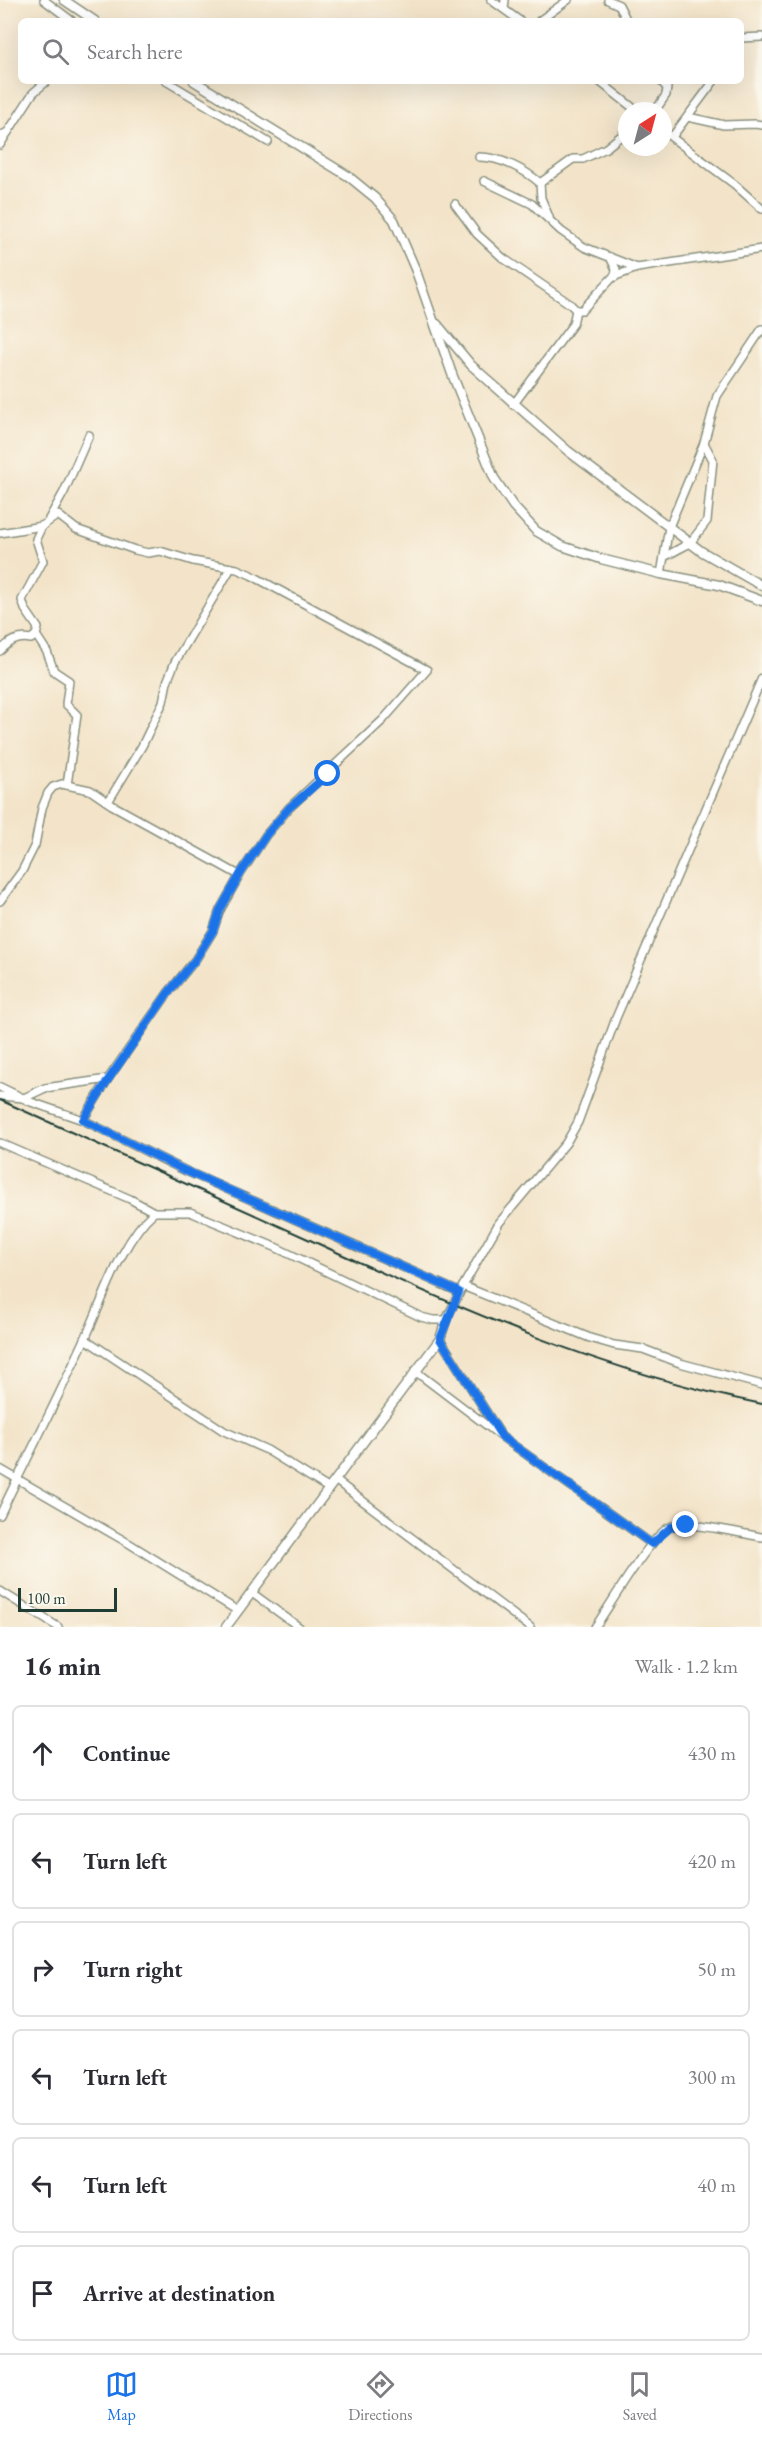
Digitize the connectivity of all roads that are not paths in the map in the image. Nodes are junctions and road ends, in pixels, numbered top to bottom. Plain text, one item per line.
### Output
1 (44, 0) edge
2 (64, 0) edge
3 (491, 0) edge
4 (506, 0) edge
5 (568, 0) edge
6 (608, 0) edge
7 (504, 9) junction
8 (68, 18) edge
9 (91, 18) edge
10 (516, 18) edge
11 (543, 18) edge
12 (626, 18) edge
13 (762, 37) edge
14 (744, 38) edge
15 (44, 84) edge
16 (171, 84) edge
17 (199, 84) edge
18 (603, 84) edge
19 (664, 84) edge
20 (670, 84) edge
21 (712, 84) edge
22 (667, 88) junction
23 (626, 102) edge
24 (662, 102) edge
25 (688, 117) junction
26 (762, 125) edge
27 (8, 132) junction
28 (0, 136) edge
29 (672, 137) joint
30 (618, 138) edge
31 (268, 142) dead end
32 (0, 145) edge
33 (478, 157) dead end
34 (484, 181) dead end
35 (540, 183) junction
36 (454, 204) dead end
37 (762, 209) edge
38 (552, 222) junction
39 (762, 249) edge
40 (610, 257) junction
41 (637, 268) junction
42 (615, 277) junction
43 (576, 310) junction
44 (434, 321) junction
45 (762, 329) edge
46 (513, 405) junction
47 (89, 435) dead end
48 (704, 443) junction
49 (45, 523) junction
50 (669, 527) junction
51 (0, 533) edge
52 (690, 543) junction
53 (664, 557) junction
54 (231, 568) junction
55 (661, 574) junction
56 (762, 586) edge
57 (762, 601) edge
58 (36, 635) junction
59 (0, 651) edge
60 (762, 678) edge
61 (67, 785) junction
62 (108, 802) junction
63 (239, 875) junction
64 (0, 901) edge
65 (108, 1080) junction
66 (0, 1087) edge
67 (0, 1096) edge
68 (24, 1098) junction
69 (83, 1120) junction
70 (0, 1143) edge
71 (154, 1212) junction
72 (461, 1289) junction
73 (446, 1320) junction
74 (85, 1339) junction
75 (440, 1339) junction
76 (415, 1371) junction
77 (762, 1385) edge
78 (502, 1437) junction
79 (0, 1469) edge
80 (17, 1479) junction
81 (335, 1480) junction
82 (328, 1488) junction
83 (0, 1515) edge
84 (762, 1537) edge
85 (652, 1544) junction
86 (0, 1591) edge
87 (252, 1593) junction
88 (238, 1611) junction
89 (58, 1627) edge
90 (226, 1627) edge
91 (298, 1627) edge
92 (530, 1627) edge
93 (595, 1627) edge

1 - 8 street
2 - 9 street
3 - 7 street
4 - 7 street
5 - 11 street
6 - 12 street
7 - 10 street
13 - 14 street
15 - 27 street
16 - 31 street
17 - 44 street
18 - 23 street
19 - 22 street
20 - 22 street
21 - 25 street
22 - 24 street
25 - 26 street
25 - 29 street
27 - 28 street
27 - 32 street
29 - 37 street
30 - 35 street
33 - 35 street
34 - 38 street
35 - 38 street
36 - 43 street
38 - 40 street
39 - 41 street
40 - 41 street
40 - 42 street
41 - 42 street
42 - 43 street
43 - 46 street
44 - 46 street
44 - 55 street
45 - 48 street
46 - 50 street
47 - 49 street
48 - 50 street
48 - 52 street
49 - 51 street
49 - 54 street
49 - 58 street
50 - 52 street
50 - 53 street
52 - 53 street
52 - 56 street
53 - 55 street
54 - 62 street
54 - 63 street
55 - 57 street
58 - 59 street
58 - 61 street
60 - 72 street
61 - 62 street
61 - 64 street
62 - 63 street
63 - 65 street
65 - 68 street
65 - 69 street
66 - 68 street
67 - 68 street
68 - 69 street
69 - 72 street
70 - 71 street
71 - 73 street
71 - 74 street
72 - 73 street
72 - 77 street
73 - 75 street
74 - 80 street
74 - 82 street
75 - 76 street
75 - 78 street
76 - 78 street
76 - 81 street
78 - 85 street
79 - 80 street
80 - 83 street
80 - 88 street
81 - 82 street
81 - 92 street
82 - 87 street
84 - 85 street
85 - 93 street
86 - 89 street
87 - 88 street
87 - 91 street
88 - 90 street

